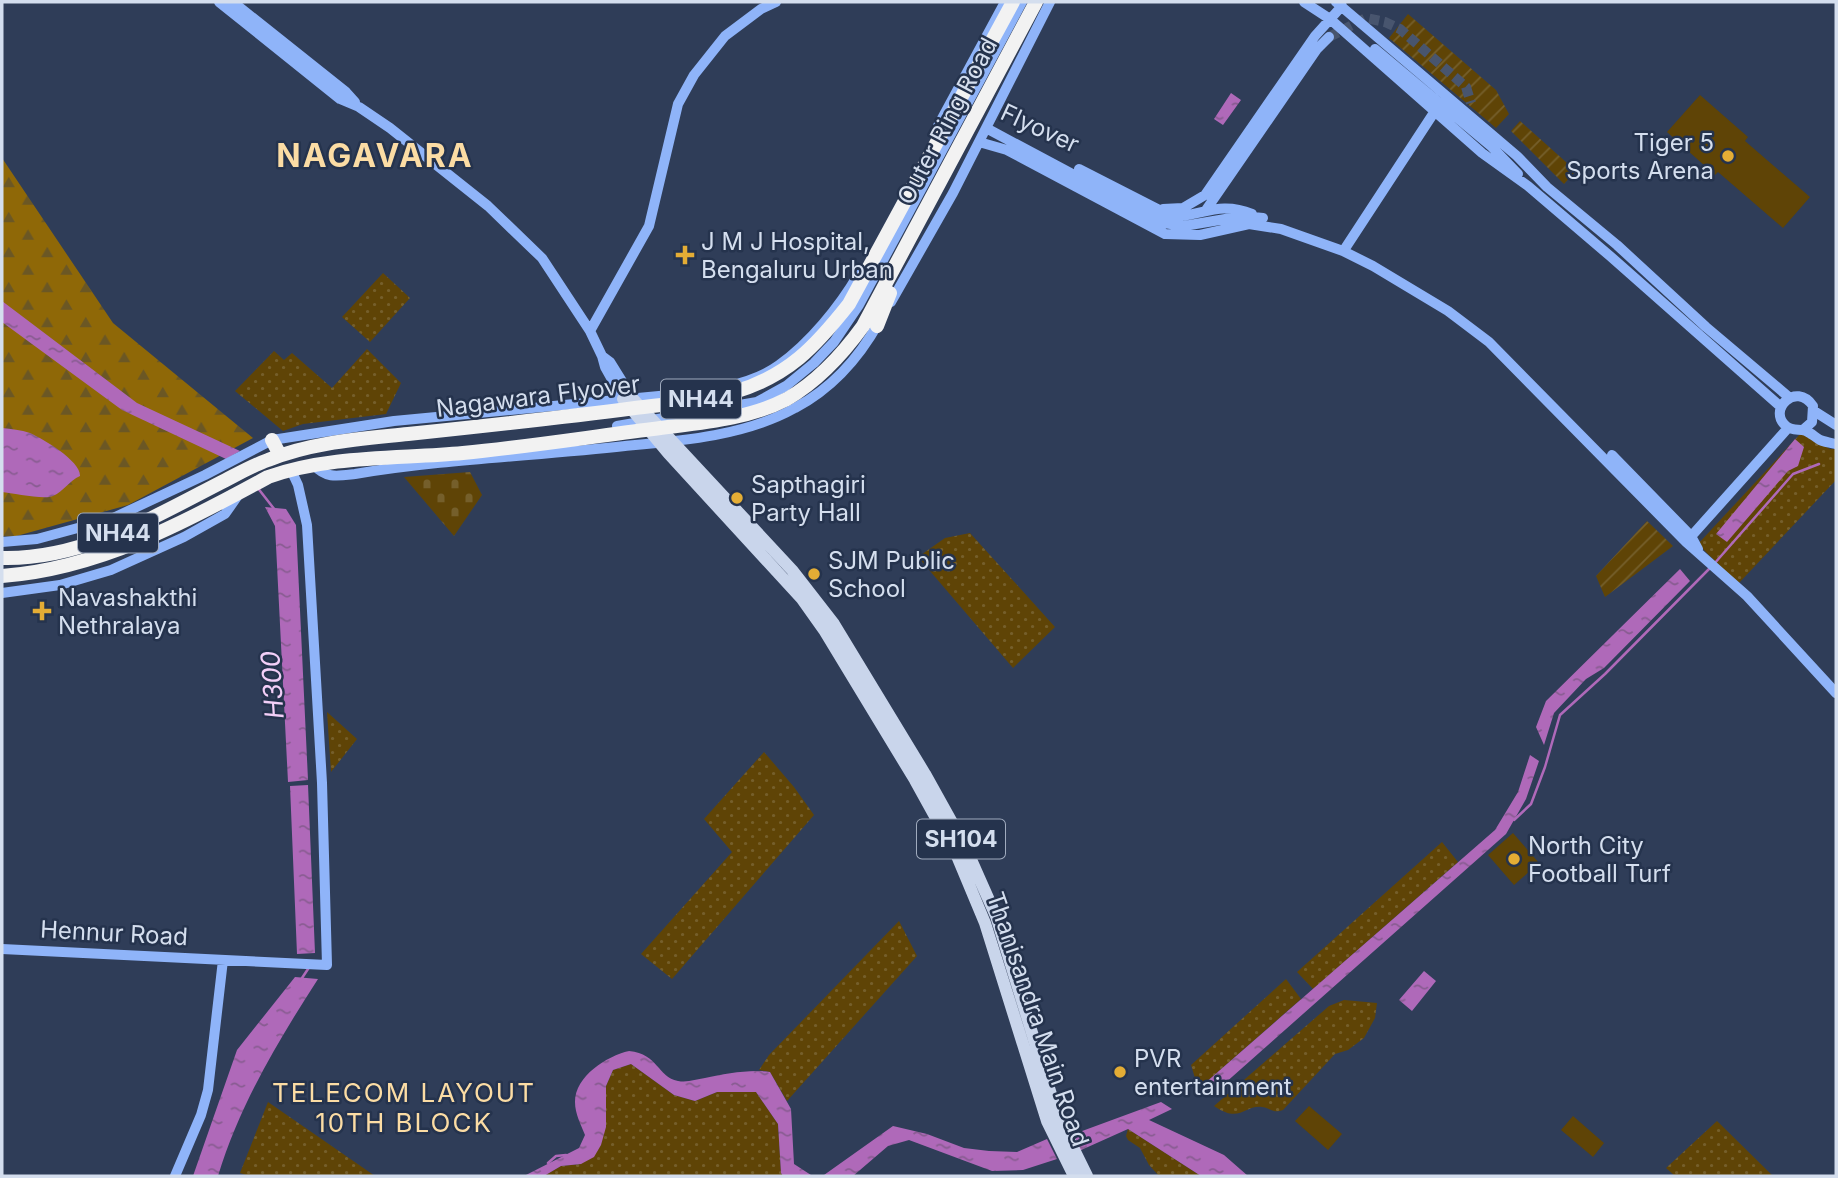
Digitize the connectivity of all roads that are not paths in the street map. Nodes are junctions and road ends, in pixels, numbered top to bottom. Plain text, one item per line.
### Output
1 (219, 2) edge
2 (233, 2) edge
3 (776, 2) edge
4 (1005, 2) edge
5 (1013, 2) edge
6 (1022, 2) edge
7 (1036, 2) edge
8 (1050, 2) edge
9 (1304, 2) edge
10 (1315, 2) edge
11 (1339, 4) edge
12 (1330, 19) junction
13 (1329, 37) tunnel mouth
14 (1471, 103) tunnel mouth
15 (359, 107) junction
16 (1440, 109) junction
17 (1476, 120) junction
18 (986, 128) junction
19 (979, 142) junction
20 (1150, 206) junction
21 (1206, 210) junction
22 (898, 217) junction
23 (1264, 219) junction
24 (1346, 247) junction
25 (898, 261) junction
26 (877, 326) junction
27 (590, 331) junction
28 (1790, 398) junction
29 (628, 399) junction
30 (610, 401) junction
31 (757, 402) junction
32 (1781, 407) junction
33 (1814, 411) junction
34 (647, 421) junction
35 (763, 423) junction
36 (1836, 425) edge
37 (617, 426) junction
38 (1788, 428) junction
39 (1804, 429) junction
40 (272, 440) junction
41 (665, 442) junction
42 (1836, 444) edge
43 (622, 447) junction
44 (280, 455) junction
45 (314, 465) junction
46 (291, 470) junction
47 (240, 492) junction
48 (1689, 539) junction
49 (2, 542) edge
50 (2, 558) edge
51 (2, 576) edge
52 (2, 593) edge
53 (1836, 693) edge
54 (2, 949) edge
55 (223, 960) junction
56 (1069, 1155) junction
57 (175, 1176) edge
58 (1074, 1176) edge
59 (1087, 1176) edge

1 - 15 street
2 - 15 street
3 - 27 street
4 - 29 street
5 - 22 highway, Nagawara Flyover / NH44
6 - 31 street, Outer Ring Road
7 - 25 highway, Outer Ring Road / NH44
8 - 18 street
9 - 12 street
10 - 16 street
11 - 12 street
11 - 17 street
12 - 16 street
12 - 20 street
13 - 21 street
14 - 17 street
15 - 27 street
16 - 24 street
16 - 32 street
17 - 28 street
18 - 19 street
18 - 23 street
19 - 26 street
19 - 48 street
20 - 21 street, Flyover
20 - 22 street, Flyover
21 - 23 street, Flyover
22 - 44 highway, Nagawara Flyover / NH44
23 - 24 street
24 - 48 street
25 - 26 highway
25 - 45 highway, Nagawara Flyover / NH44
26 - 35 street
27 - 29 street
28 - 32 street
28 - 33 street
29 - 30 street
29 - 34 main road, Thanisandra Main Road / SH104
30 - 37 street
30 - 40 street
31 - 34 street, Outer Ring Road
31 - 35 highway
32 - 38 street
33 - 36 street
33 - 39 street
34 - 37 street, Outer Ring Road
34 - 41 main road, Thanisandra Main Road / SH104
35 - 41 street
37 - 43 street
38 - 39 street
38 - 48 street
39 - 42 street
40 - 44 highway
40 - 49 street
41 - 43 street
41 - 56 main road, Thanisandra Main Road / SH104
43 - 45 street
44 - 50 highway, NH44
45 - 46 highway, NH44
46 - 47 highway, NH44
46 - 55 street, Hennur Road
47 - 51 highway, NH44
47 - 52 street
48 - 53 street
54 - 55 street, Hennur Road
55 - 57 street
56 - 58 main road, Thanisandra Main Road / SH104
56 - 59 main road, Thanisandra Main Road / SH104

